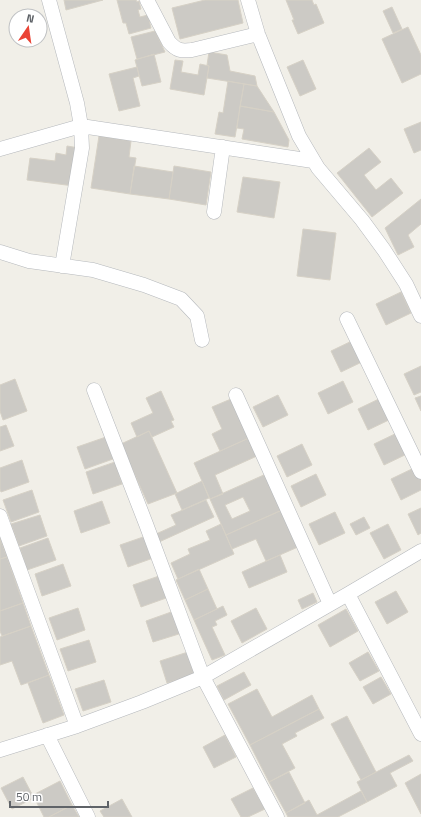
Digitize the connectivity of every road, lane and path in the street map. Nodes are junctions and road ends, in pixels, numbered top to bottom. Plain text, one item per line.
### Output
1 (50, 0) edge
2 (147, 0) edge
3 (248, 0) edge
4 (258, 34) junction
5 (81, 126) junction
6 (223, 147) junction
7 (0, 150) edge
8 (313, 161) junction
9 (214, 212) dead end
10 (0, 252) edge
11 (62, 266) junction
12 (421, 316) edge
13 (347, 318) dead end
14 (202, 340) dead end
15 (94, 390) dead end
16 (236, 395) dead end
17 (421, 472) edge
18 (0, 516) edge
19 (421, 551) edge
20 (348, 594) junction
21 (330, 604) junction
22 (203, 677) junction
23 (77, 726) junction
24 (421, 734) edge
25 (47, 735) junction
26 (0, 750) edge
27 (88, 817) edge
28 (277, 817) edge

1 - 5 street
2 - 4 street
3 - 4 street
4 - 8 street
5 - 6 street
5 - 7 street
5 - 11 street
6 - 8 street
6 - 9 street
8 - 12 street
10 - 11 street
11 - 14 street
13 - 17 street
15 - 22 street
16 - 21 street
18 - 23 street
19 - 20 street
20 - 21 street
20 - 24 street
21 - 22 street
22 - 23 street
22 - 28 street
23 - 25 street
25 - 26 street
25 - 27 street

